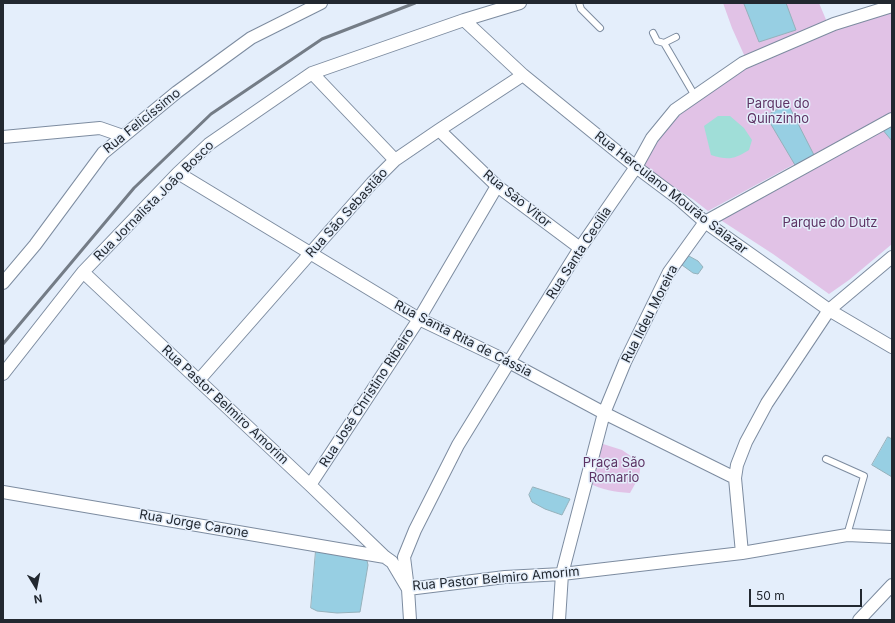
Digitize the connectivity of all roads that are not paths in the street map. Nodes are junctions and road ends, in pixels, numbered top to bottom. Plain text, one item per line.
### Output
1 (321, 3) edge
2 (520, 3) edge
3 (579, 3) edge
4 (892, 5) edge
5 (464, 20) junction
6 (600, 28) dead end
7 (653, 33) dead end
8 (676, 37) dead end
9 (664, 43) junction
10 (312, 73) junction
11 (523, 75) junction
12 (695, 96) junction
13 (892, 119) edge
14 (439, 130) junction
15 (124, 136) junction
16 (3, 137) edge
17 (395, 160) junction
18 (636, 166) junction
19 (178, 173) junction
20 (497, 186) junction
21 (705, 222) junction
22 (580, 248) junction
23 (310, 254) junction
24 (892, 257) edge
25 (83, 272) junction
26 (3, 283) edge
27 (829, 310) junction
28 (419, 319) junction
29 (892, 347) edge
30 (509, 362) junction
31 (3, 374) edge
32 (198, 380) junction
33 (604, 413) junction
34 (826, 459) dead end
35 (735, 478) junction
36 (310, 485) junction
37 (3, 492) edge
38 (847, 535) junction
39 (892, 537) edge
40 (742, 553) junction
41 (384, 557) junction
42 (562, 574) junction
43 (892, 585) edge
44 (408, 589) junction
45 (410, 620) edge
46 (559, 620) edge
47 (859, 620) edge

1 - 15 street, Rua Felicíssimo
2 - 5 street, Rua Jornalista João Bosco
3 - 6 lane
4 - 12 street, Rua Santa Cecília
5 - 10 street, Rua Jornalista João Bosco
5 - 11 street, Rua Herculano Mourão Salazar
7 - 9 lane
8 - 9 lane
9 - 12 lane
10 - 17 street
10 - 19 street, Rua Jornalista João Bosco
11 - 14 street, Rua São Sebastião
11 - 18 street, Rua Herculano Mourão Salazar
12 - 18 street, Rua Santa Cecília
13 - 21 street, Rua Ildeu Moreira
14 - 17 street, Rua São Sebastião
14 - 20 street, Rua São Vitor
15 - 16 street
15 - 26 street, Rua Felicíssimo
17 - 23 street, Rua São Sebastião
18 - 21 street, Rua Herculano Mourão Salazar
18 - 22 street, Rua Santa Cecília
19 - 23 street, Rua Santa Rita de Cássia
19 - 25 street, Rua Jornalista João Bosco
20 - 22 street, Rua São Vitor
20 - 28 street, Rua José Christino Ribeiro
21 - 27 street, Rua Herculano Mourão Salazar
21 - 33 street, Rua Ildeu Moreira
22 - 30 street, Rua Santa Cecília
23 - 28 street, Rua Santa Rita de Cássia
23 - 32 street, Rua São Sebastião
24 - 27 street
25 - 31 street, Rua Jornalista João Bosco
25 - 32 street, Rua Pastor Belmiro Amorim
27 - 29 street, Rua Herculano Mourão Salazar
27 - 35 street
28 - 30 street, Rua Santa Rita de Cássia
28 - 36 street, Rua José Christino Ribeiro
30 - 33 street, Rua Santa Rita de Cássia
30 - 44 street, Rua Santa Cecília
32 - 36 street, Rua Pastor Belmiro Amorim
33 - 35 street, Rua Santa Rita de Cássia
33 - 42 street, Rua Ildeu Moreira
34 - 38 lane
35 - 40 street
36 - 41 street, Rua Pastor Belmiro Amorim
37 - 41 street, Rua Jorge Carone
38 - 39 street, Rua Pastor Belmiro Amorim
38 - 40 street, Rua Pastor Belmiro Amorim
40 - 42 street, Rua Pastor Belmiro Amorim
41 - 44 street, Rua Pastor Belmiro Amorim
42 - 44 street, Rua Pastor Belmiro Amorim
42 - 46 street, Rua Ildeu Moreira
43 - 47 street
44 - 45 street, Rua Santa Cecília

